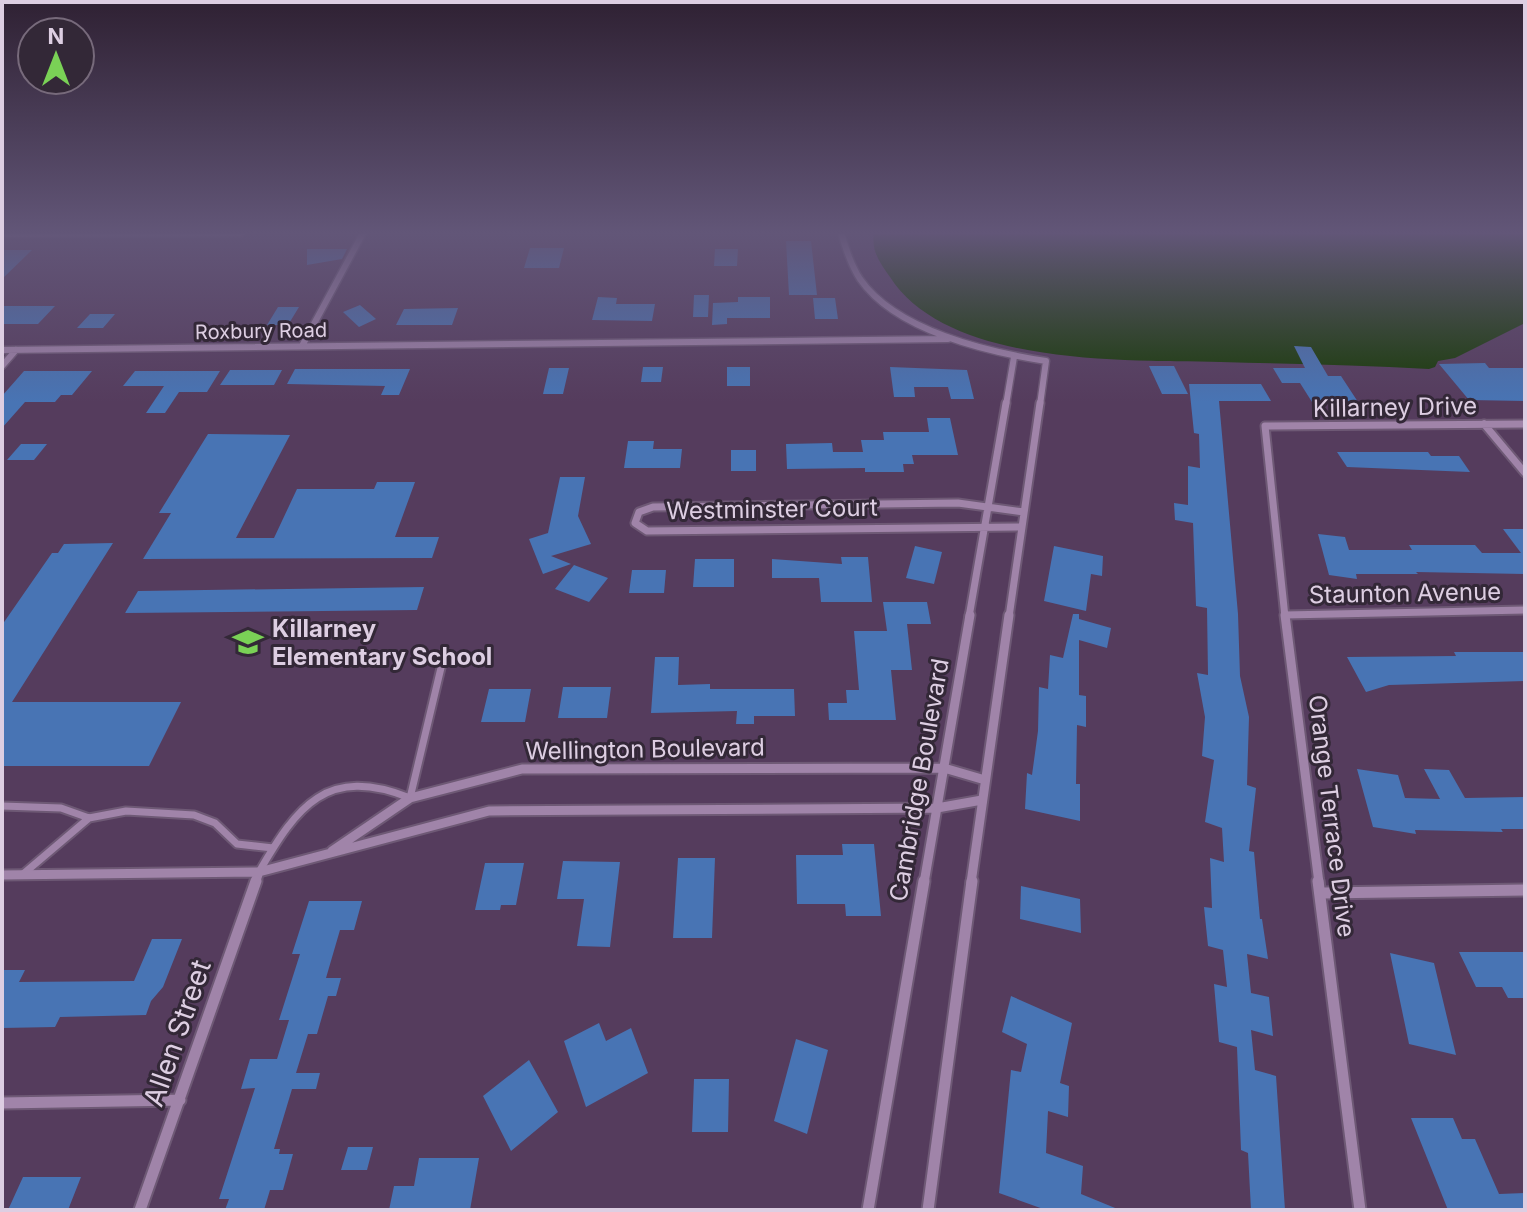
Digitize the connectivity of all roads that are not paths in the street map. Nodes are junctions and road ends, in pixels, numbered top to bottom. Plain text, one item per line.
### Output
1 (332, 290) edge
2 (871, 290) edge
3 (953, 339) junction
4 (302, 346) junction
5 (2, 350) edge
6 (16, 350) junction
7 (1014, 357) junction
8 (2, 366) edge
9 (1484, 424) junction
10 (1525, 424) edge
11 (1265, 426) joint
12 (1525, 473) edge
13 (989, 506) junction
14 (1024, 512) junction
15 (985, 526) junction
16 (1022, 527) junction
17 (1525, 610) edge
18 (1285, 615) junction
19 (445, 651) dead end
20 (944, 768) junction
21 (985, 780) junction
22 (410, 798) junction
23 (982, 800) junction
24 (2, 806) edge
25 (937, 808) junction
26 (89, 818) junction
27 (273, 848) junction
28 (325, 856) junction
29 (259, 872) junction
30 (2, 875) edge
31 (22, 875) junction
32 (1525, 890) edge
33 (1323, 893) junction
34 (180, 1100) junction
35 (2, 1103) edge
36 (140, 1210) edge
37 (868, 1210) edge
38 (928, 1210) edge
39 (1360, 1210) edge

1 - 4 street
2 - 3 street
3 - 4 street, Roxbury Road
3 - 7 street
4 - 6 street, Roxbury Road
5 - 6 street, Roxbury Road
6 - 8 street
7 - 13 street, Cambridge Boulevard
7 - 14 street
9 - 10 street, Killarney Drive
9 - 11 street, Killarney Drive
9 - 12 street
11 - 18 street, Orange Terrace Drive
13 - 14 street, Westminster Court
13 - 15 street, Cambridge Boulevard
13 - 15 street, Westminster Court
14 - 16 street
15 - 16 street, Westminster Court
15 - 20 street, Cambridge Boulevard
16 - 21 street
17 - 18 street, Staunton Avenue
18 - 33 street, Orange Terrace Drive
19 - 22 lane
20 - 21 street, Wellington Boulevard
20 - 22 street, Wellington Boulevard
20 - 25 street, Cambridge Boulevard
21 - 23 street
22 - 27 lane
22 - 28 street, Wellington Boulevard
23 - 25 street, Wellington Boulevard
23 - 38 street
24 - 26 lane
25 - 28 street, Wellington Boulevard
25 - 37 street, Cambridge Boulevard
26 - 27 lane
26 - 31 lane
27 - 29 lane
28 - 29 street, Wellington Boulevard
29 - 31 street, Wellington Boulevard
29 - 34 street, Allen Street
30 - 31 street, Wellington Boulevard
32 - 33 street
33 - 39 street, Orange Terrace Drive
34 - 35 street
34 - 36 street, Allen Street

